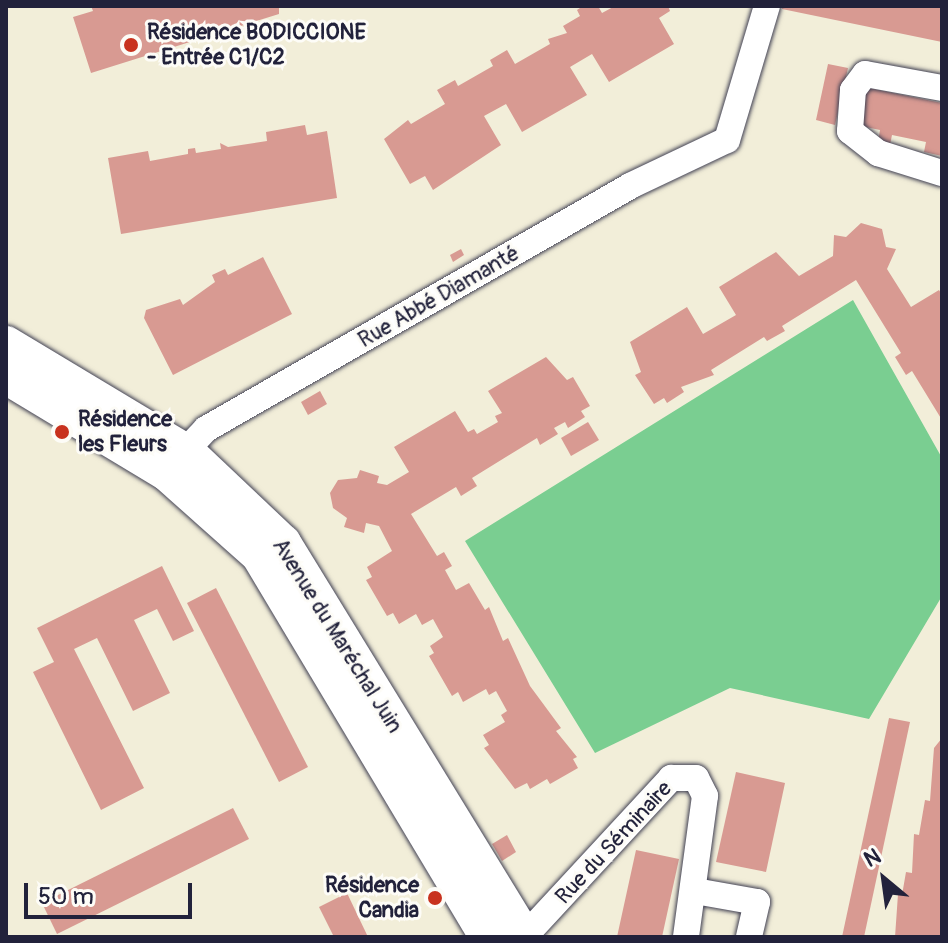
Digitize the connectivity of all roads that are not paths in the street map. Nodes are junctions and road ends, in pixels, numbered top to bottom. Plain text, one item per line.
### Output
1 (767, 6) edge
2 (942, 88) edge
3 (942, 173) edge
4 (6, 344) edge
5 (17, 378) edge
6 (175, 462) junction
7 (695, 891) junction
8 (488, 937) edge
9 (524, 937) edge
10 (686, 937) edge
11 (749, 937) edge

1 - 6 street, Rue Abbé Diamanté
2 - 3 street
4 - 5 main road, Avenue du Maréchal Juin
5 - 6 main road, Avenue du Maréchal Juin
6 - 8 main road, Avenue du Maréchal Juin
6 - 9 main road, Avenue du Maréchal Juin
7 - 9 street, Rue du Séminaire
7 - 10 street, Rue du Séminaire
7 - 11 street

